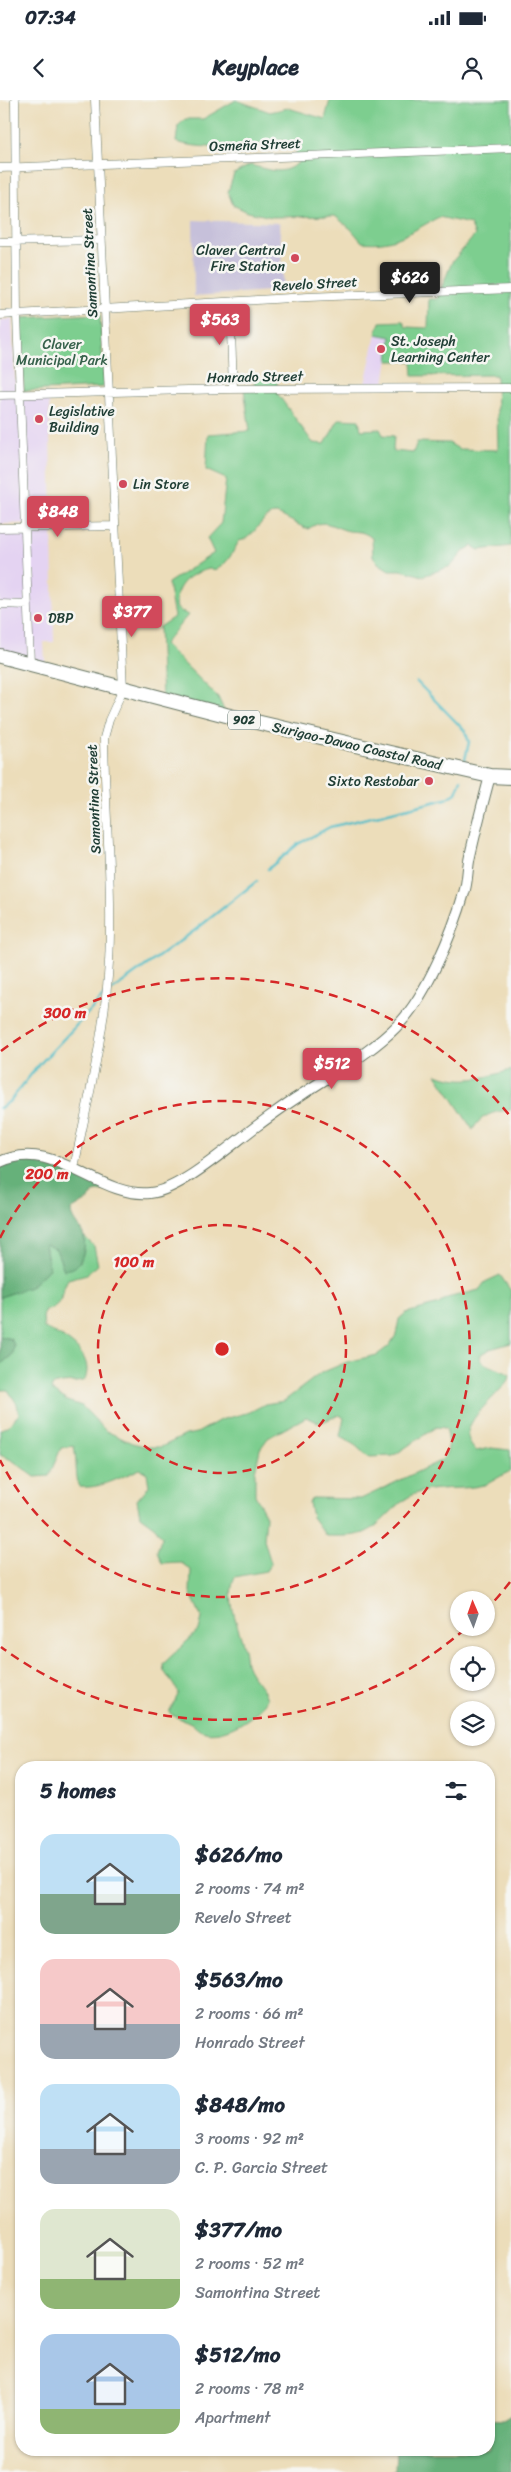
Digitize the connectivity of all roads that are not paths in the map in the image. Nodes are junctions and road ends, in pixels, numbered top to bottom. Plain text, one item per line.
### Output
1 (15, 100) edge
2 (94, 100) edge
3 (511, 148) edge
4 (97, 165) junction
5 (0, 168) edge
6 (16, 168) junction
7 (101, 240) junction
8 (16, 241) junction
9 (0, 242) edge
10 (511, 289) edge
11 (230, 302) junction
12 (104, 310) junction
13 (0, 315) edge
14 (17, 315) junction
15 (511, 388) edge
16 (233, 389) junction
17 (108, 392) junction
18 (20, 394) junction
19 (0, 395) edge
20 (115, 526) junction
21 (0, 528) edge
22 (25, 528) junction
23 (0, 604) edge
24 (28, 604) junction
25 (0, 656) edge
26 (30, 664) junction
27 (123, 689) junction
28 (490, 776) junction
29 (511, 777) edge
30 (0, 1162) edge
31 (74, 1168) junction

1 - 6 street
2 - 4 street, Samontina Street
3 - 4 street, Osmeña Street
4 - 6 street, Osmeña Street
4 - 7 street, Samontina Street
5 - 6 street, Osmeña Street
6 - 8 street
7 - 8 street
7 - 12 street, Samontina Street
8 - 9 street
8 - 14 street
10 - 11 street, Revelo Street
11 - 12 street, Revelo Street
11 - 16 street
12 - 14 street, Revelo Street
12 - 17 street, Samontina Street
13 - 14 street, Revelo Street
14 - 18 street
15 - 16 street, Honrado Street
16 - 17 street, Honrado Street
17 - 18 street, Honrado Street
17 - 20 street, Samontina Street
18 - 19 street, Honrado Street
18 - 22 street
20 - 22 street
20 - 27 street, Samontina Street
21 - 22 street
22 - 24 street
23 - 24 street
24 - 26 street
25 - 26 highway, Surigao-Davao Coastal Road / 902
26 - 27 highway, Surigao-Davao Coastal Road / 902
27 - 28 highway, Surigao-Davao Coastal Road / 902
27 - 31 street, Samontina Street
28 - 29 highway, Surigao-Davao Coastal Road / 902
28 - 31 street
30 - 31 street

